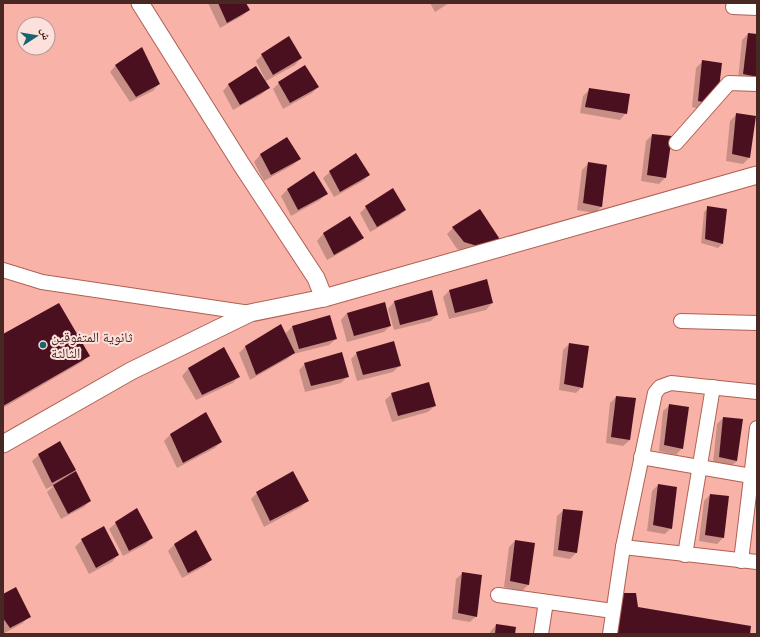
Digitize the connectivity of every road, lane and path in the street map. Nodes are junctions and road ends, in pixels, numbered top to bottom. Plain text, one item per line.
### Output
1 (140, 3) edge
2 (733, 7) dead end
3 (757, 8) edge
4 (757, 84) edge
5 (676, 143) dead end
6 (757, 175) edge
7 (3, 270) edge
8 (324, 298) junction
9 (250, 313) junction
10 (681, 321) dead end
11 (757, 323) edge
12 (713, 387) junction
13 (757, 392) edge
14 (757, 428) edge
15 (3, 444) edge
16 (641, 457) junction
17 (699, 467) junction
18 (754, 476) edge
19 (623, 548) junction
20 (685, 554) junction
21 (741, 561) junction
22 (757, 562) edge
23 (498, 595) dead end
24 (546, 602) junction
25 (613, 611) junction
26 (540, 634) edge
27 (610, 634) edge

1 - 8 street
2 - 3 street
4 - 5 street
6 - 8 street
7 - 9 street
8 - 9 street
9 - 15 street
10 - 11 street
12 - 13 street
12 - 16 street
12 - 17 street
14 - 18 street
16 - 17 street
16 - 19 street
17 - 18 street
17 - 20 street
18 - 21 street
19 - 20 street
19 - 25 street
20 - 21 street
21 - 22 street
23 - 24 street
24 - 25 street
24 - 26 street
25 - 27 street

